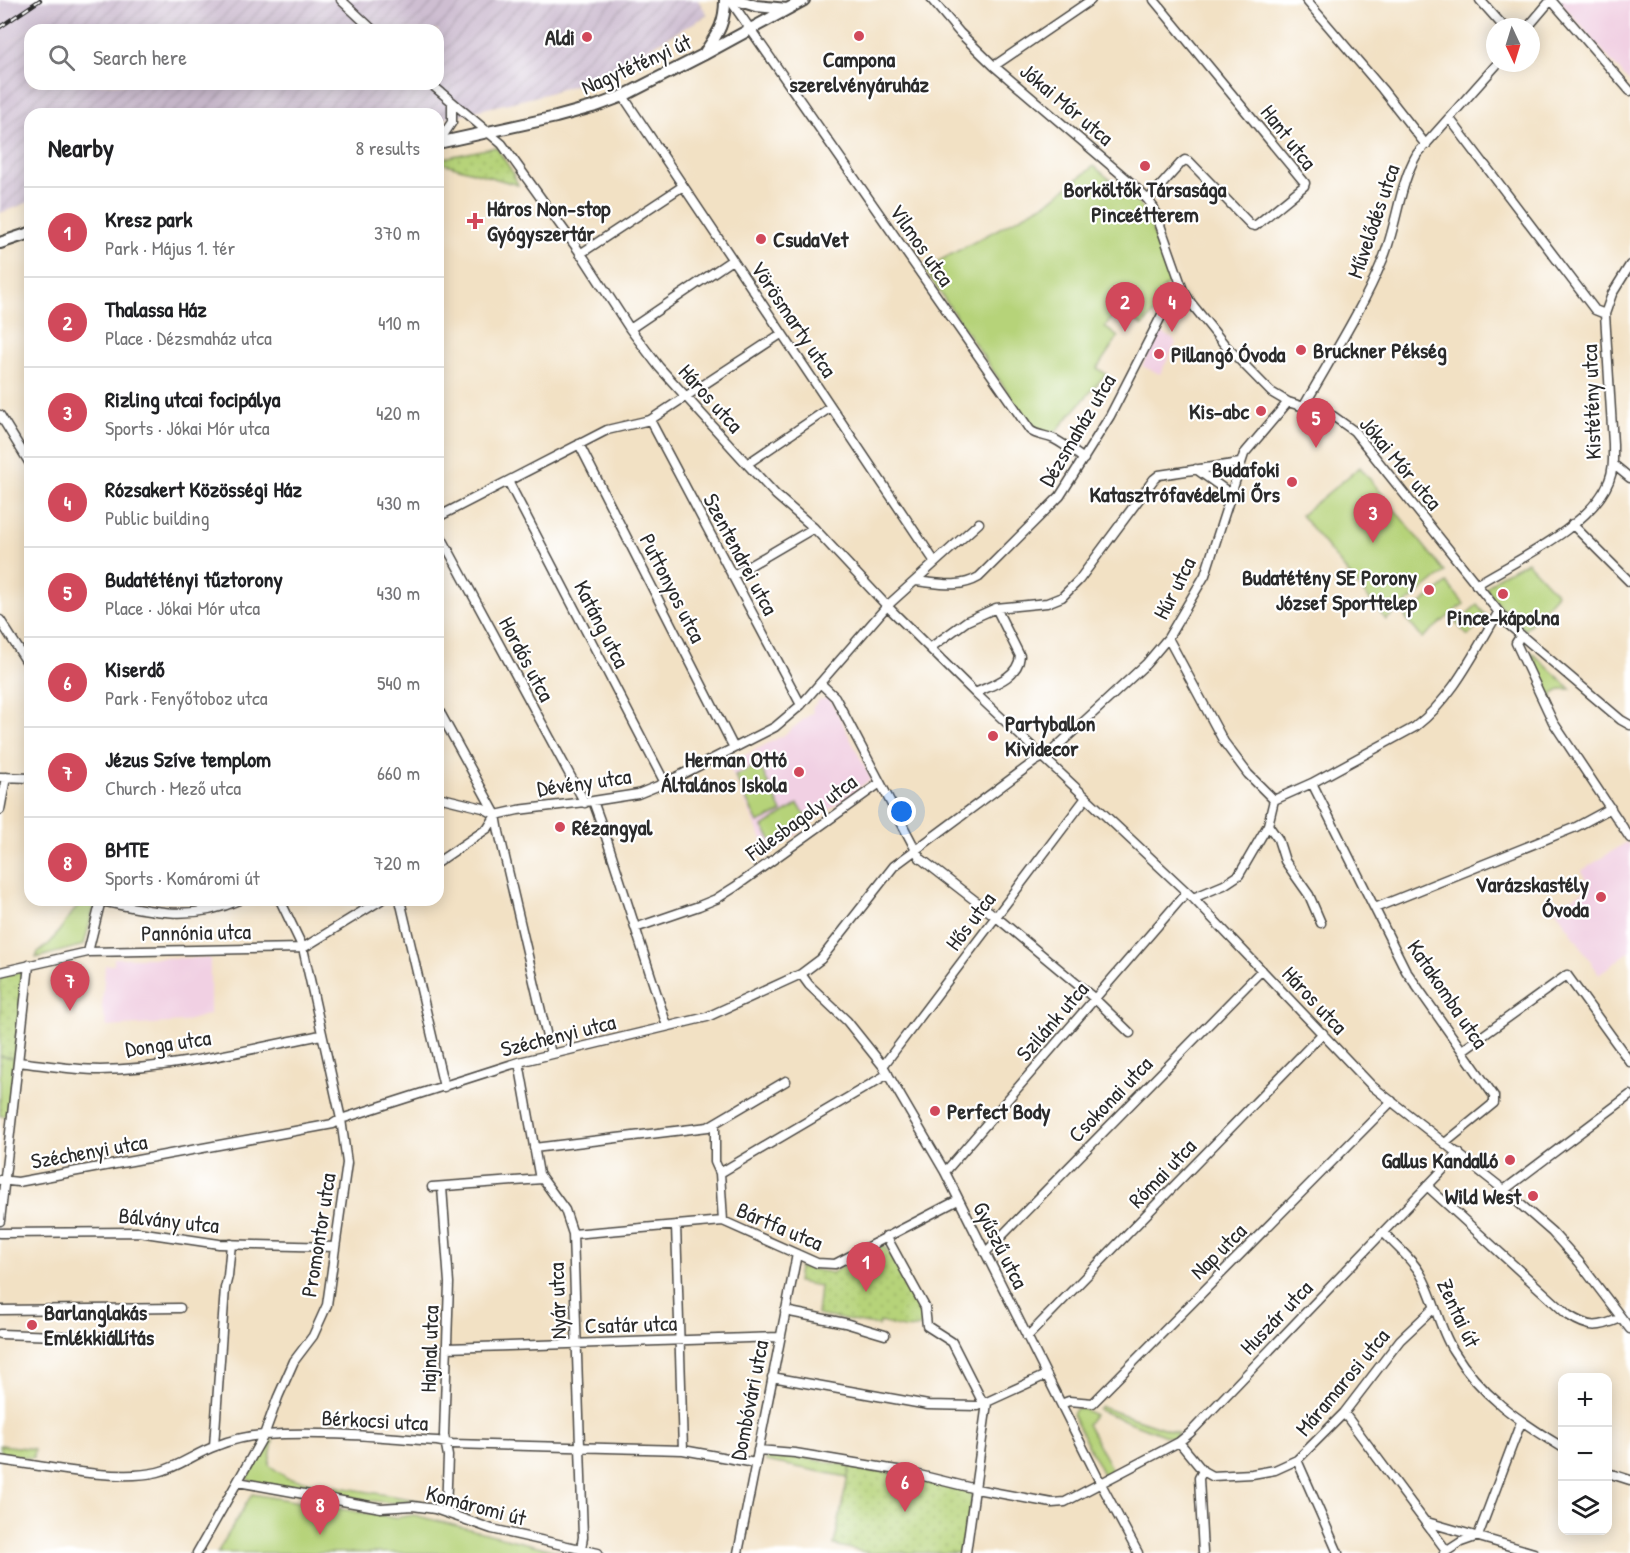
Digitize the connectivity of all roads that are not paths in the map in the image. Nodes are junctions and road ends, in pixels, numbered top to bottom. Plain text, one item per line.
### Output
1 (341, 0) edge
2 (725, 0) edge
3 (730, 0) edge
4 (737, 0) edge
5 (804, 0) edge
6 (932, 0) edge
7 (1091, 0) edge
8 (1154, 0) edge
9 (1306, 0) edge
10 (1480, 0) edge
11 (1551, 0) edge
12 (787, 9) junction
13 (1496, 18) edge
14 (1536, 18) edge
15 (367, 24) edge
16 (750, 29) junction
17 (704, 55) junction
18 (994, 66) junction
19 (1490, 72) edge
20 (438, 90) edge
21 (1630, 91) edge
22 (623, 96) junction
23 (452, 103) junction
24 (1450, 119) junction
25 (488, 132) junction
26 (444, 134) edge
27 (444, 142) edge
28 (1426, 145) junction
29 (683, 186) junction
30 (1148, 200) junction
31 (24, 235) edge
32 (0, 243) edge
33 (580, 254) junction
34 (732, 260) junction
35 (1630, 265) edge
36 (1182, 290) junction
37 (1605, 314) junction
38 (630, 329) junction
39 (781, 334) junction
40 (686, 397) junction
41 (1288, 402) junction
42 (1304, 406) junction
43 (831, 407) junction
44 (0, 415) edge
45 (650, 420) junction
46 (579, 444) junction
47 (24, 454) edge
48 (1084, 459) junction
49 (1240, 463) junction
50 (747, 464) junction
51 (1613, 464) junction
52 (1196, 469) junction
53 (1630, 478) edge
54 (508, 481) junction
55 (1231, 494) junction
56 (444, 514) edge
57 (979, 523) dead end
58 (1572, 524) junction
59 (814, 528) junction
60 (444, 542) edge
61 (935, 562) junction
62 (732, 576) junction
63 (915, 581) junction
64 (1630, 582) edge
65 (1476, 585) junction
66 (887, 606) junction
67 (996, 608) junction
68 (1498, 613) junction
69 (0, 620) edge
70 (1521, 636) junction
71 (1168, 638) junction
72 (930, 648) junction
73 (24, 658) edge
74 (820, 683) junction
75 (975, 693) junction
76 (801, 705) junction
77 (444, 720) edge
78 (1630, 725) edge
79 (734, 748) junction
80 (1043, 758) junction
81 (3, 777) edge
82 (24, 778) edge
83 (665, 783) junction
84 (880, 783) junction
85 (1312, 783) junction
86 (444, 798) edge
87 (1086, 799) junction
88 (1274, 800) junction
89 (589, 802) junction
90 (1611, 808) junction
91 (0, 810) edge
92 (496, 815) junction
93 (1268, 825) junction
94 (1630, 838) edge
95 (914, 849) junction
96 (444, 858) edge
97 (1190, 896) junction
98 (100, 906) edge
99 (128, 906) edge
100 (220, 906) edge
101 (283, 906) edge
102 (365, 906) edge
103 (401, 906) edge
104 (1375, 908) junction
105 (995, 916) junction
106 (1321, 923) dead end
107 (635, 928) junction
108 (303, 948) junction
109 (88, 952) junction
110 (29, 965) junction
111 (1262, 970) junction
112 (0, 972) edge
113 (801, 974) junction
114 (1095, 999) junction
115 (667, 1026) junction
116 (1130, 1033) dead end
117 (1323, 1033) junction
118 (321, 1035) junction
119 (1462, 1050) junction
120 (551, 1054) junction
121 (18, 1062) junction
122 (519, 1062) junction
123 (1630, 1062) edge
124 (885, 1070) junction
125 (786, 1081) dead end
126 (444, 1087) junction
127 (1630, 1095) edge
128 (1392, 1101) junction
129 (340, 1119) junction
130 (715, 1124) junction
131 (1446, 1143) junction
132 (534, 1148) junction
133 (1459, 1153) junction
134 (945, 1172) junction
135 (720, 1173) junction
136 (542, 1179) junction
137 (2, 1180) edge
138 (1427, 1186) junction
139 (432, 1187) dead end
140 (442, 1187) junction
141 (1504, 1190) junction
142 (958, 1200) junction
143 (0, 1221) edge
144 (723, 1221) junction
145 (676, 1225) junction
146 (1383, 1232) junction
147 (0, 1233) edge
148 (573, 1234) junction
149 (886, 1236) junction
150 (231, 1244) junction
151 (335, 1247) junction
152 (984, 1253) junction
153 (797, 1254) junction
154 (180, 1308) dead end
155 (1434, 1308) junction
156 (0, 1310) edge
157 (786, 1311) junction
158 (1621, 1318) junction
159 (1630, 1329) edge
160 (0, 1334) edge
161 (885, 1335) dead end
162 (780, 1337) junction
163 (1027, 1337) junction
164 (113, 1338) dead end
165 (680, 1340) junction
166 (577, 1344) junction
167 (447, 1348) junction
168 (1046, 1375) junction
169 (772, 1377) junction
170 (985, 1404) junction
171 (1061, 1404) junction
172 (1344, 1413) junction
173 (1521, 1422) junction
174 (264, 1435) junction
175 (1179, 1442) junction
176 (445, 1443) junction
177 (1558, 1444) edge
178 (214, 1446) junction
179 (580, 1448) junction
180 (683, 1450) junction
181 (758, 1450) junction
182 (0, 1460) edge
183 (1298, 1460) junction
184 (755, 1463) junction
185 (1203, 1471) junction
186 (1612, 1474) edge
187 (1630, 1480) edge
188 (238, 1482) junction
189 (1101, 1484) junction
190 (976, 1489) junction
191 (446, 1512) junction
192 (1427, 1522) junction
193 (1478, 1536) junction
194 (581, 1549) junction
195 (1445, 1552) edge
196 (197, 1553) edge
197 (598, 1553) edge
198 (738, 1553) edge
199 (966, 1553) edge
200 (1138, 1553) edge
201 (1203, 1553) edge
202 (1338, 1553) edge
203 (1534, 1553) edge

1 - 15 street
2 - 17 main road
3 - 16 street, Vilmos utca
4 - 12 main road
5 - 12 main road, Nagytétényi út
6 - 18 street, Jókai Mór utca
7 - 18 street
8 - 30 street, Hant utca
9 - 28 street
10 - 13 street
11 - 14 street
11 - 21 street
12 - 16 main road, Nagytétényi út
16 - 17 main road, Nagytétényi út
16 - 48 street, Vilmos utca
17 - 22 main road, Nagytétényi út
18 - 30 street, Jókai Mór utca
19 - 24 street, Művelődés utca
20 - 23 street, Háros utca
22 - 25 main road, Nagytétényi út
22 - 29 street, Vörösmarty utca
23 - 25 street, Háros utca
23 - 26 street
24 - 28 street, Művelődés utca
24 - 37 street
25 - 27 main road, Nagytétényi út
25 - 33 street, Háros utca
28 - 42 street, Művelődés utca
29 - 33 street
29 - 34 street, Vörösmarty utca
30 - 36 street, Jókai Mór utca
31 - 32 main road
33 - 38 street, Háros utca
34 - 38 street
34 - 39 street, Vörösmarty utca
35 - 37 street, Kistétény utca
36 - 41 street, Jókai Mór utca
36 - 48 street, Dézsmaház utca
37 - 51 street, Kistétény utca
38 - 40 street, Háros utca
39 - 40 street
39 - 43 street, Vörösmarty utca
40 - 45 street
40 - 50 street, Háros utca
41 - 42 street, Jókai Mór utca
41 - 49 street, Húr utca
42 - 65 street, Jókai Mór utca
43 - 50 street
43 - 61 street, Vörösmarty utca
44 - 47 street
45 - 46 street
45 - 62 street, Szentendrei utca
46 - 54 street
46 - 79 street, Puttonyos utca
48 - 63 street, Dézsmaház utca
49 - 52 street
49 - 55 street, Húr utca
50 - 59 street, Háros utca
51 - 53 street
51 - 58 street, Kistétény utca
52 - 55 street
52 - 67 street
54 - 56 street
54 - 83 street, Katáng utca
55 - 71 street, Húr utca
57 - 61 street
58 - 64 street
58 - 65 street, Kistétény utca
59 - 62 street
59 - 66 street, Háros utca
60 - 89 street, Hordós utca
61 - 63 street
62 - 76 street, Szentendrei utca
63 - 66 street
65 - 68 street, Jókai Mór utca
66 - 72 street, Háros utca
66 - 74 street, Dévény utca
67 - 72 street
67 - 75 street
68 - 70 street, Jókai Mór utca
68 - 85 street
69 - 73 street
70 - 78 street, Jókai Mór utca
70 - 90 street
71 - 80 street, Húr utca
71 - 88 street
72 - 75 street, Háros utca
74 - 76 street, Dévény utca
74 - 84 street, Fülesbagoly utca
75 - 80 street, Háros utca
76 - 79 street, Dévény utca
77 - 92 street
79 - 83 street, Dévény utca
80 - 87 street, Háros utca
80 - 95 street, Széchenyi utca
81 - 82 street
81 - 91 street
83 - 89 street, Dévény utca
84 - 95 street
84 - 107 street, Fülesbagoly utca
85 - 88 street
85 - 104 street, Katakomba utca
86 - 92 street
87 - 97 street, Háros utca
87 - 105 street, Hős utca
88 - 93 street
89 - 92 street, Dévény utca
89 - 107 street, Hordós utca
90 - 94 street
90 - 104 street
92 - 96 street
92 - 120 street
93 - 97 street
93 - 106 street
95 - 105 street
95 - 113 street, Széchenyi utca
97 - 111 street, Háros utca
97 - 114 street, Szilánk utca
98 - 109 street
99 - 100 street
101 - 108 street, Promontor utca
102 - 108 street
103 - 126 street
104 - 119 street, Katakomba utca
105 - 114 street
105 - 124 street, Hős utca
107 - 115 street, Hordós utca
108 - 109 street, Pannónia utca
108 - 118 street, Promontor utca
109 - 110 street, Pannónia utca
110 - 112 street, Pannónia utca
110 - 121 street
111 - 117 street, Háros utca
111 - 152 street, Csokonai utca
113 - 115 street, Széchenyi utca
113 - 124 street, Gyűszű utca
114 - 116 street
114 - 134 street, Szilánk utca
115 - 120 street, Széchenyi utca
117 - 128 street, Háros utca
117 - 163 street, Római utca
118 - 121 street, Donga utca
118 - 129 street, Promontor utca
119 - 123 street
119 - 131 street, Katakomba utca
120 - 122 street, Széchenyi utca
121 - 137 street
122 - 126 street, Széchenyi utca
122 - 132 street, Nyár utca
124 - 134 street, Gyűszű utca
124 - 135 street
125 - 130 street
126 - 129 street, Széchenyi utca
127 - 141 street
128 - 131 street, Háros utca
128 - 171 street, Nap utca
129 - 137 street, Széchenyi utca
129 - 151 street, Promontor utca
130 - 132 street
130 - 135 street
131 - 133 street, Háros utca
132 - 136 street, Nyár utca
133 - 138 street, Huszár utca
133 - 141 street, Háros utca
134 - 142 street, Gyűszű utca
135 - 144 street
136 - 140 street
136 - 148 street, Nyár utca
137 - 143 street
138 - 146 street, Huszár utca
138 - 158 street
139 - 140 street
140 - 167 street, Hajnal utca
141 - 158 street, Háros utca
142 - 149 street, Bártfa utca
142 - 152 street, Gyűszű utca
144 - 145 street, Bártfa utca
144 - 153 street, Bártfa utca
145 - 148 street, Bártfa utca
145 - 165 street
146 - 155 street, Zentai út
146 - 175 street, Huszár utca
147 - 150 street, Bálvány utca
148 - 166 street, Nyár utca
149 - 153 street, Bártfa utca
149 - 170 street
150 - 151 street, Bálvány utca
150 - 178 street
151 - 174 street, Promontor utca
152 - 163 street, Gyűszű utca
153 - 157 street, Dombóvári utca
154 - 156 street
155 - 172 street, Máramarosi utca
155 - 173 street, Zentai út
157 - 161 street
157 - 162 street, Dombóvári utca
158 - 159 street, Háros utca
160 - 164 street
162 - 165 street, Csatár utca
162 - 169 street, Dombóvári utca
163 - 168 street, Gyűszű utca
165 - 166 street, Csatár utca
165 - 180 street
166 - 167 street, Csatár utca
166 - 179 street, Nyár utca
167 - 176 street, Hajnal utca
168 - 170 street
168 - 171 street, Gyűszű utca
169 - 170 street
169 - 181 street, Dombóvári utca
170 - 190 street
171 - 189 street, Gyűszű utca
172 - 183 street, Máramarosi utca
172 - 192 street
173 - 177 street, Zentai út
173 - 193 street
174 - 176 street, Bérkocsi utca
174 - 178 street, Bérkocsi utca
174 - 188 street, Promontor utca
175 - 185 street
175 - 189 street, Huszár utca
176 - 179 street, Bérkocsi utca
176 - 191 street, Hajnal utca
178 - 182 street, Bérkocsi utca
179 - 180 street, Bérkocsi utca
179 - 194 street, Nyár utca
180 - 184 street, Bérkocsi utca
181 - 184 street, Dombóvári utca
181 - 190 street, Huszár utca
183 - 185 street, Máramarosi utca
183 - 202 street
184 - 198 street, Dombóvári utca
185 - 201 street
186 - 187 street
188 - 191 street, Komáromi út
188 - 196 street, Promontor utca
189 - 190 street, Huszár utca
189 - 200 street, Gyűszű utca
190 - 199 street
191 - 194 street, Komáromi út
192 - 193 street
192 - 195 street
193 - 195 street
193 - 203 street
194 - 197 street, Komáromi út

